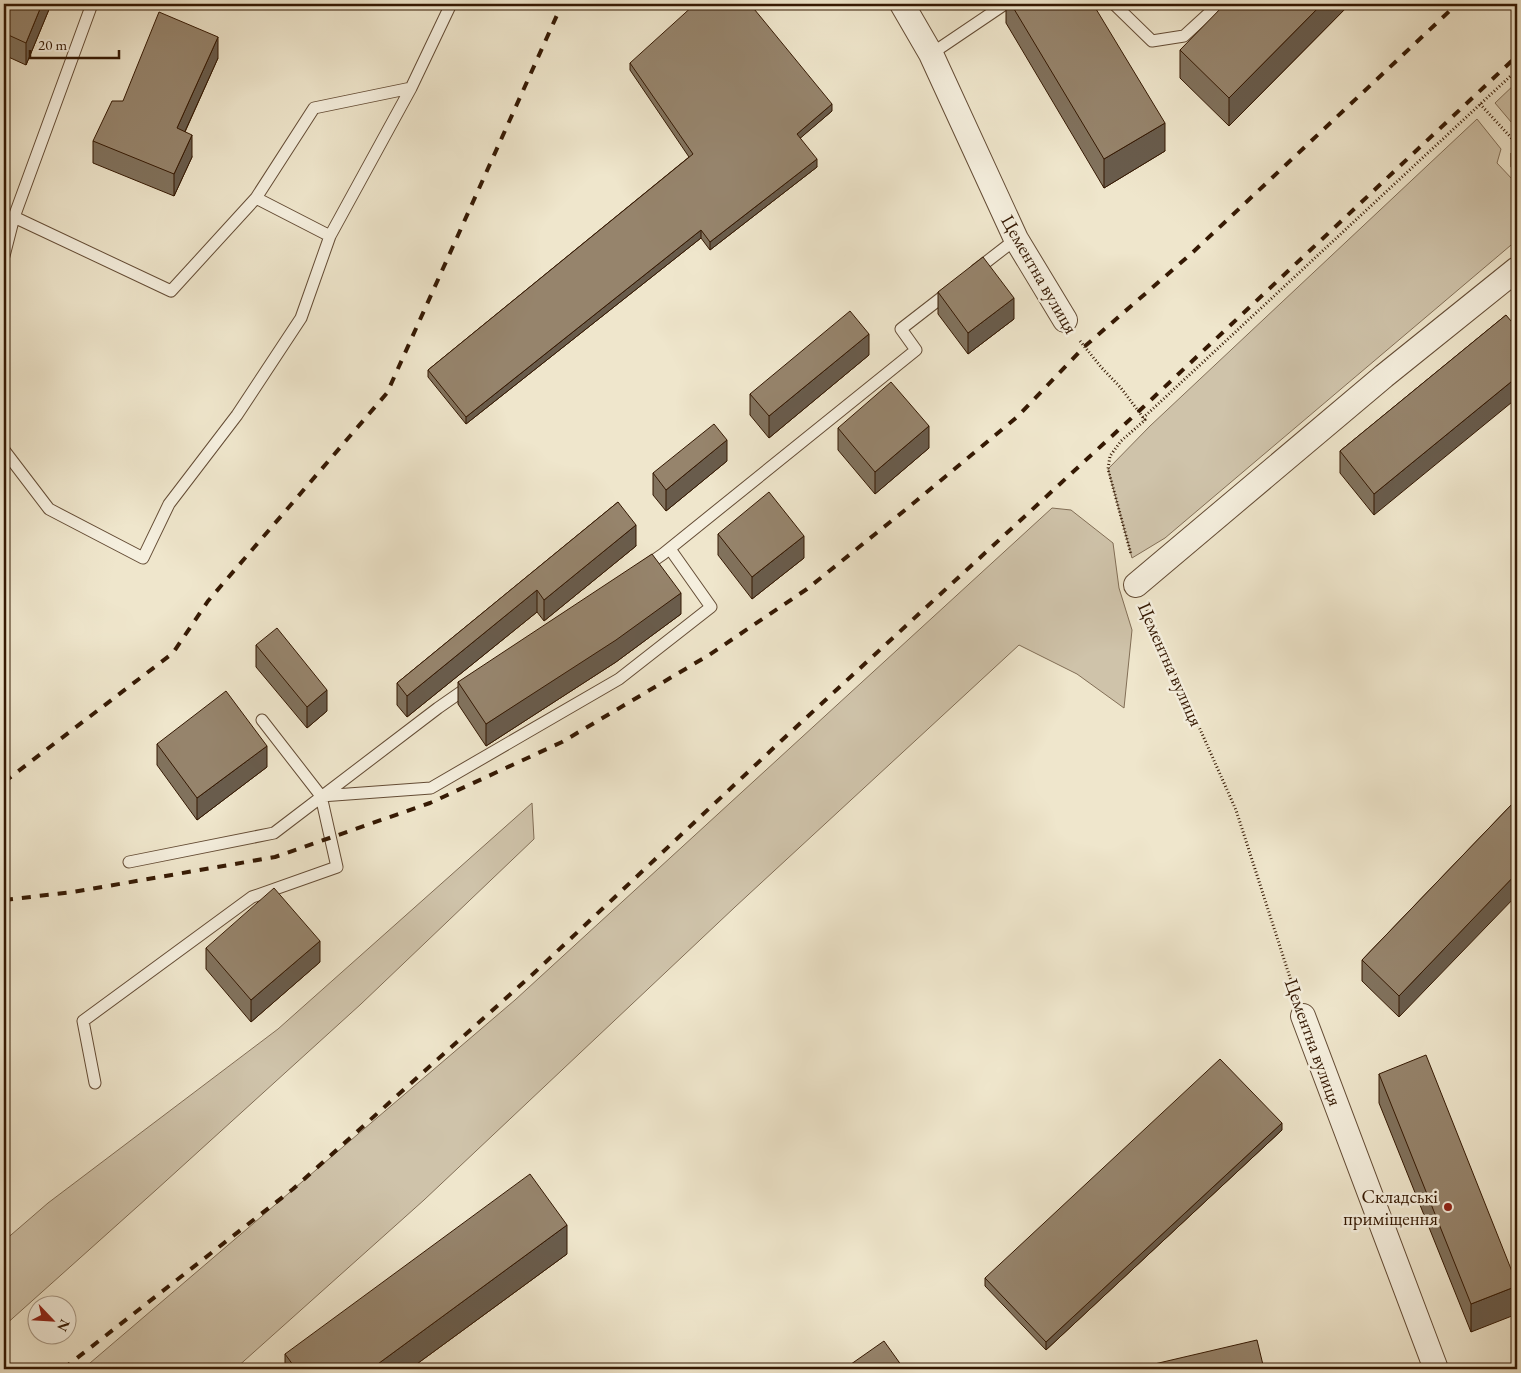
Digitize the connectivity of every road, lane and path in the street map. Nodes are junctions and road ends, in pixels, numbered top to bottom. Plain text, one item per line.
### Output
1 (92, 4) edge
2 (451, 4) edge
3 (902, 4) edge
4 (1005, 4) edge
5 (1114, 4) edge
6 (1219, 4) edge
7 (931, 54) junction
8 (1517, 70) edge
9 (411, 88) junction
10 (1480, 104) junction
11 (1517, 144) edge
12 (256, 198) junction
13 (14, 217) junction
14 (330, 236) junction
15 (1016, 239) junction
16 (4, 256) edge
17 (1517, 269) edge
18 (1065, 320) joint
19 (1143, 418) junction
20 (4, 450) edge
21 (670, 549) junction
22 (631, 576) edge
23 (1136, 586) junction
24 (478, 680) edge
25 (262, 720) dead end
26 (321, 796) junction
27 (129, 862) dead end
28 (1303, 1016) joint
29 (95, 1083) dead end
30 (1436, 1369) edge

1 - 13 lane
2 - 9 lane
3 - 7 street, Цементна вулиця
4 - 7 lane
5 - 6 lane
7 - 15 street, Цементна вулиця
8 - 10 path
9 - 12 lane
9 - 14 lane
10 - 11 path
10 - 19 path
12 - 13 lane
12 - 14 lane
13 - 16 lane
14 - 20 lane
15 - 18 street, Цементна вулиця
15 - 21 lane
17 - 23 street
18 - 19 path, Цементна вулиця
19 - 23 path, Цементна вулиця
21 - 22 lane
21 - 26 lane
23 - 28 path, Цементна вулиця
24 - 26 lane
25 - 26 lane
26 - 27 lane
26 - 29 lane
28 - 30 street, Цементна вулиця

